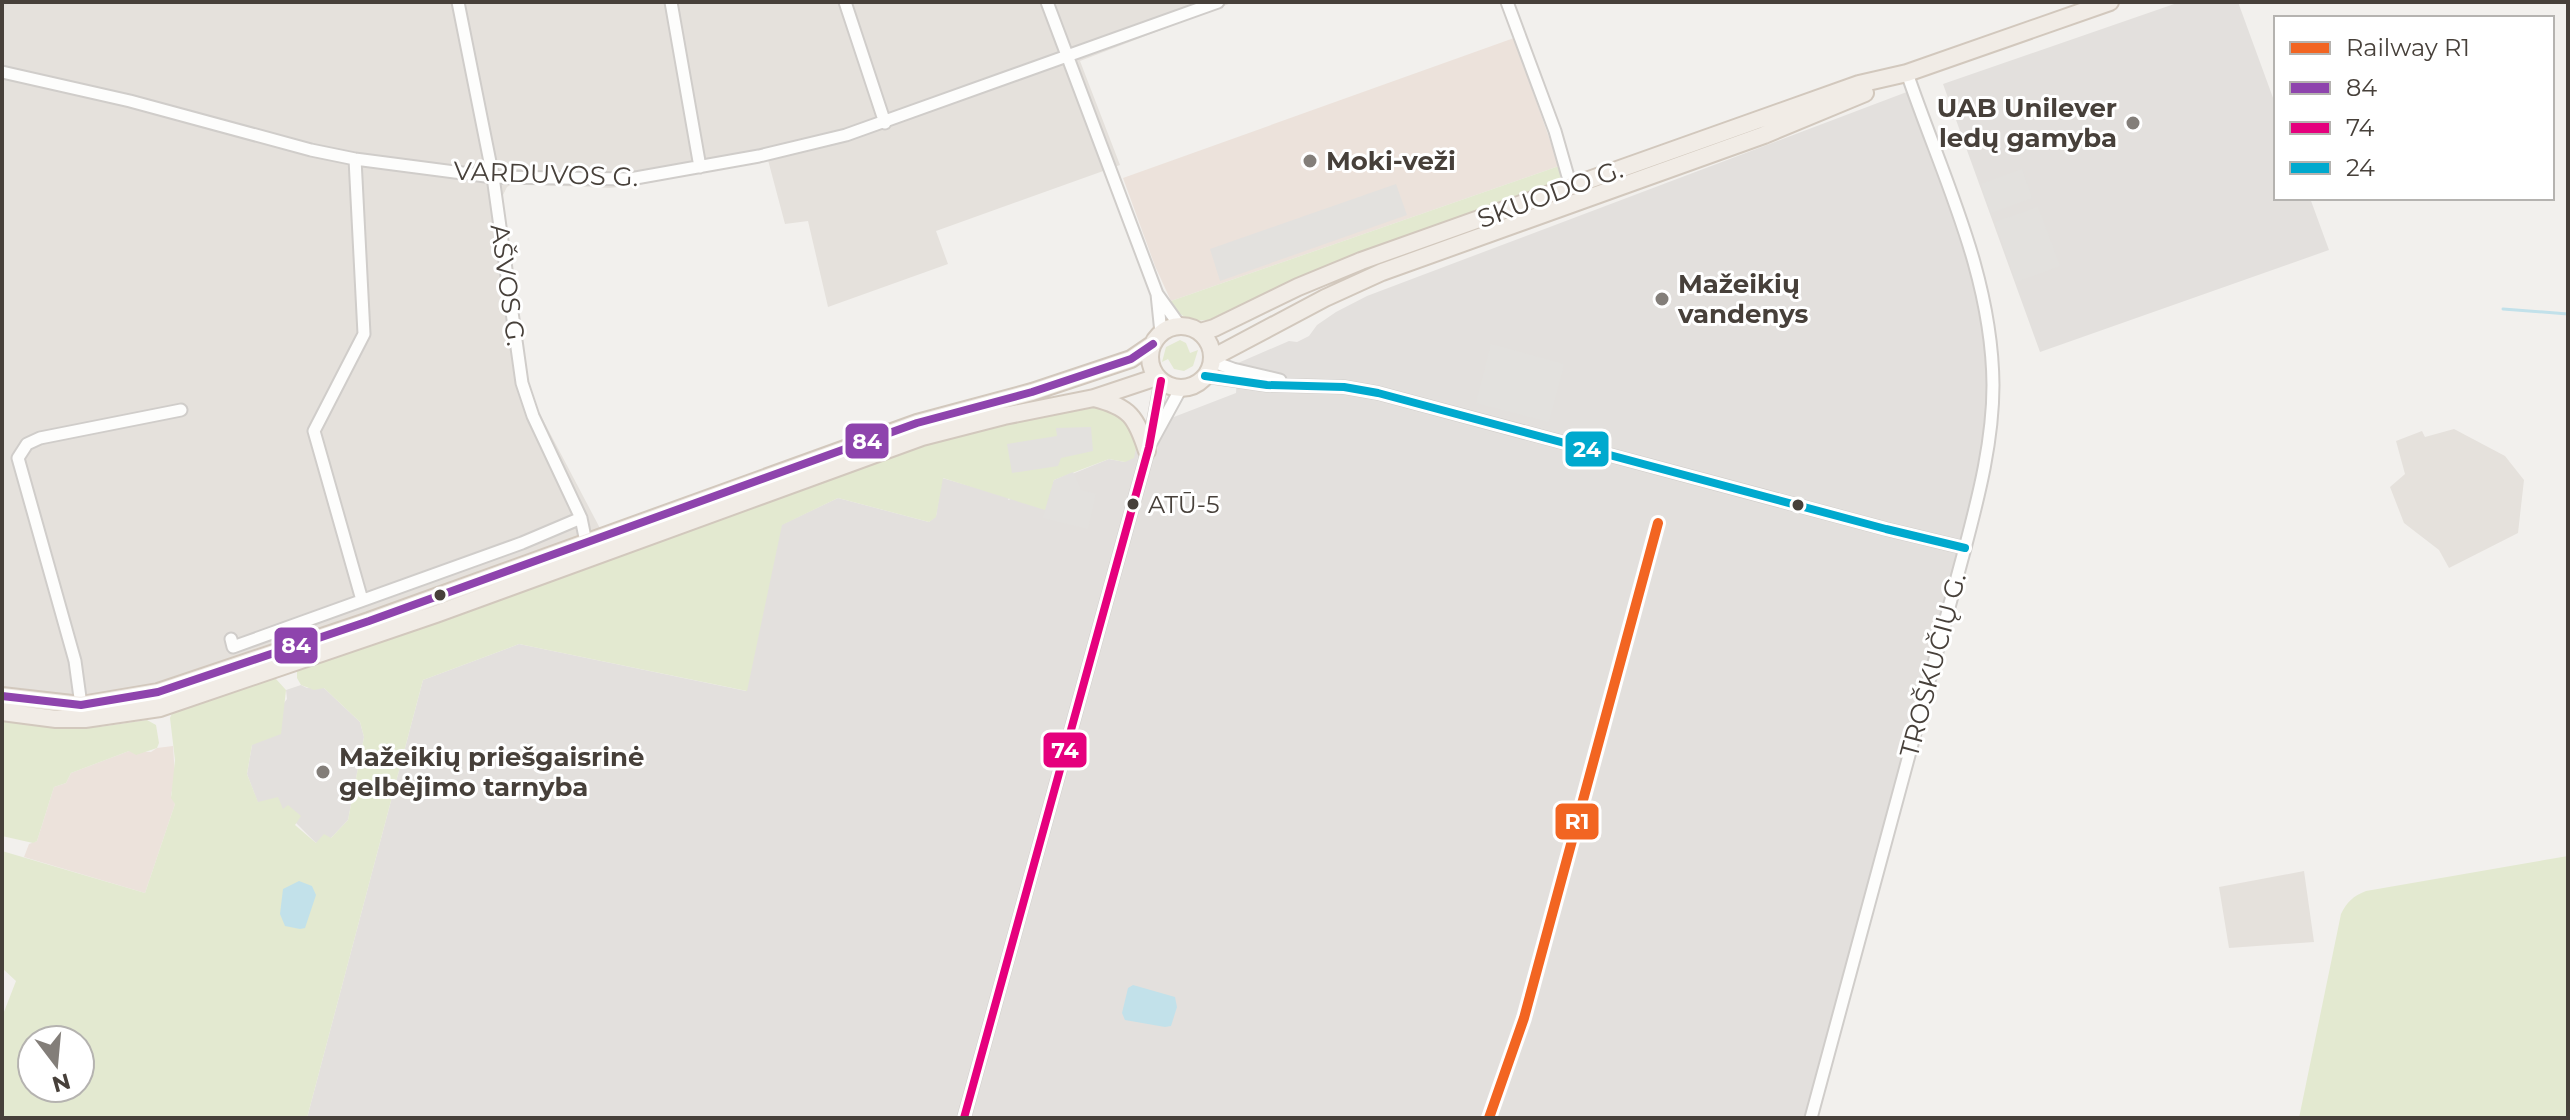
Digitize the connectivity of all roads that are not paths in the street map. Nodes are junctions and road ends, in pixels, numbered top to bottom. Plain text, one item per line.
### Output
1 (458, 2) edge
2 (671, 2) edge
3 (845, 2) edge
4 (1047, 2) edge
5 (1218, 2) edge
6 (1507, 2) edge
7 (2110, 2) edge
8 (1067, 58) junction
9 (2, 72) edge
10 (1907, 73) junction
11 (885, 123) junction
12 (355, 159) junction
13 (700, 167) junction
14 (493, 177) junction
15 (1571, 187) junction
16 (1157, 294) junction
17 (1180, 326) junction
18 (1200, 332) junction
19 (1157, 339) junction
20 (1209, 365) junction
21 (1159, 379) junction
22 (1181, 388) junction
23 (1094, 398) junction
24 (181, 410) dead end
25 (1148, 449) junction
26 (581, 518) junction
27 (1965, 548) junction
28 (588, 550) junction
29 (362, 600) junction
30 (231, 639) dead end
31 (2, 696) edge
32 (81, 705) junction
33 (2, 712) edge
34 (964, 1118) edge
35 (1811, 1118) edge

1 - 14 street, AŠVOS G.
2 - 13 street
3 - 11 street
4 - 8 street
5 - 8 street, VARDUVOS G.
6 - 15 street
7 - 10 main road, SKUODO G.
8 - 11 street, VARDUVOS G.
8 - 16 street
9 - 12 street, VARDUVOS G.
10 - 15 main road, SKUODO G.
10 - 20 main road, SKUODO G.
10 - 27 street, TROŠKUČIŲ G.
11 - 13 street, VARDUVOS G.
12 - 14 street, VARDUVOS G.
12 - 29 street
13 - 14 street, VARDUVOS G.
14 - 26 street, AŠVOS G.
15 - 18 main road, SKUODO G.
16 - 17 street
16 - 19 street
17 - 18 main road
17 - 19 main road
18 - 20 main road
19 - 21 main road
19 - 28 main road
20 - 22 main road
20 - 27 street
21 - 22 main road
21 - 23 main road
21 - 25 street
22 - 25 street
23 - 25 main road
23 - 28 main road
24 - 32 street
25 - 34 street
26 - 28 street, AŠVOS G.
26 - 29 street
27 - 35 street, TROŠKUČIŲ G.
28 - 32 main road
28 - 33 main road
29 - 30 street
31 - 32 main road

